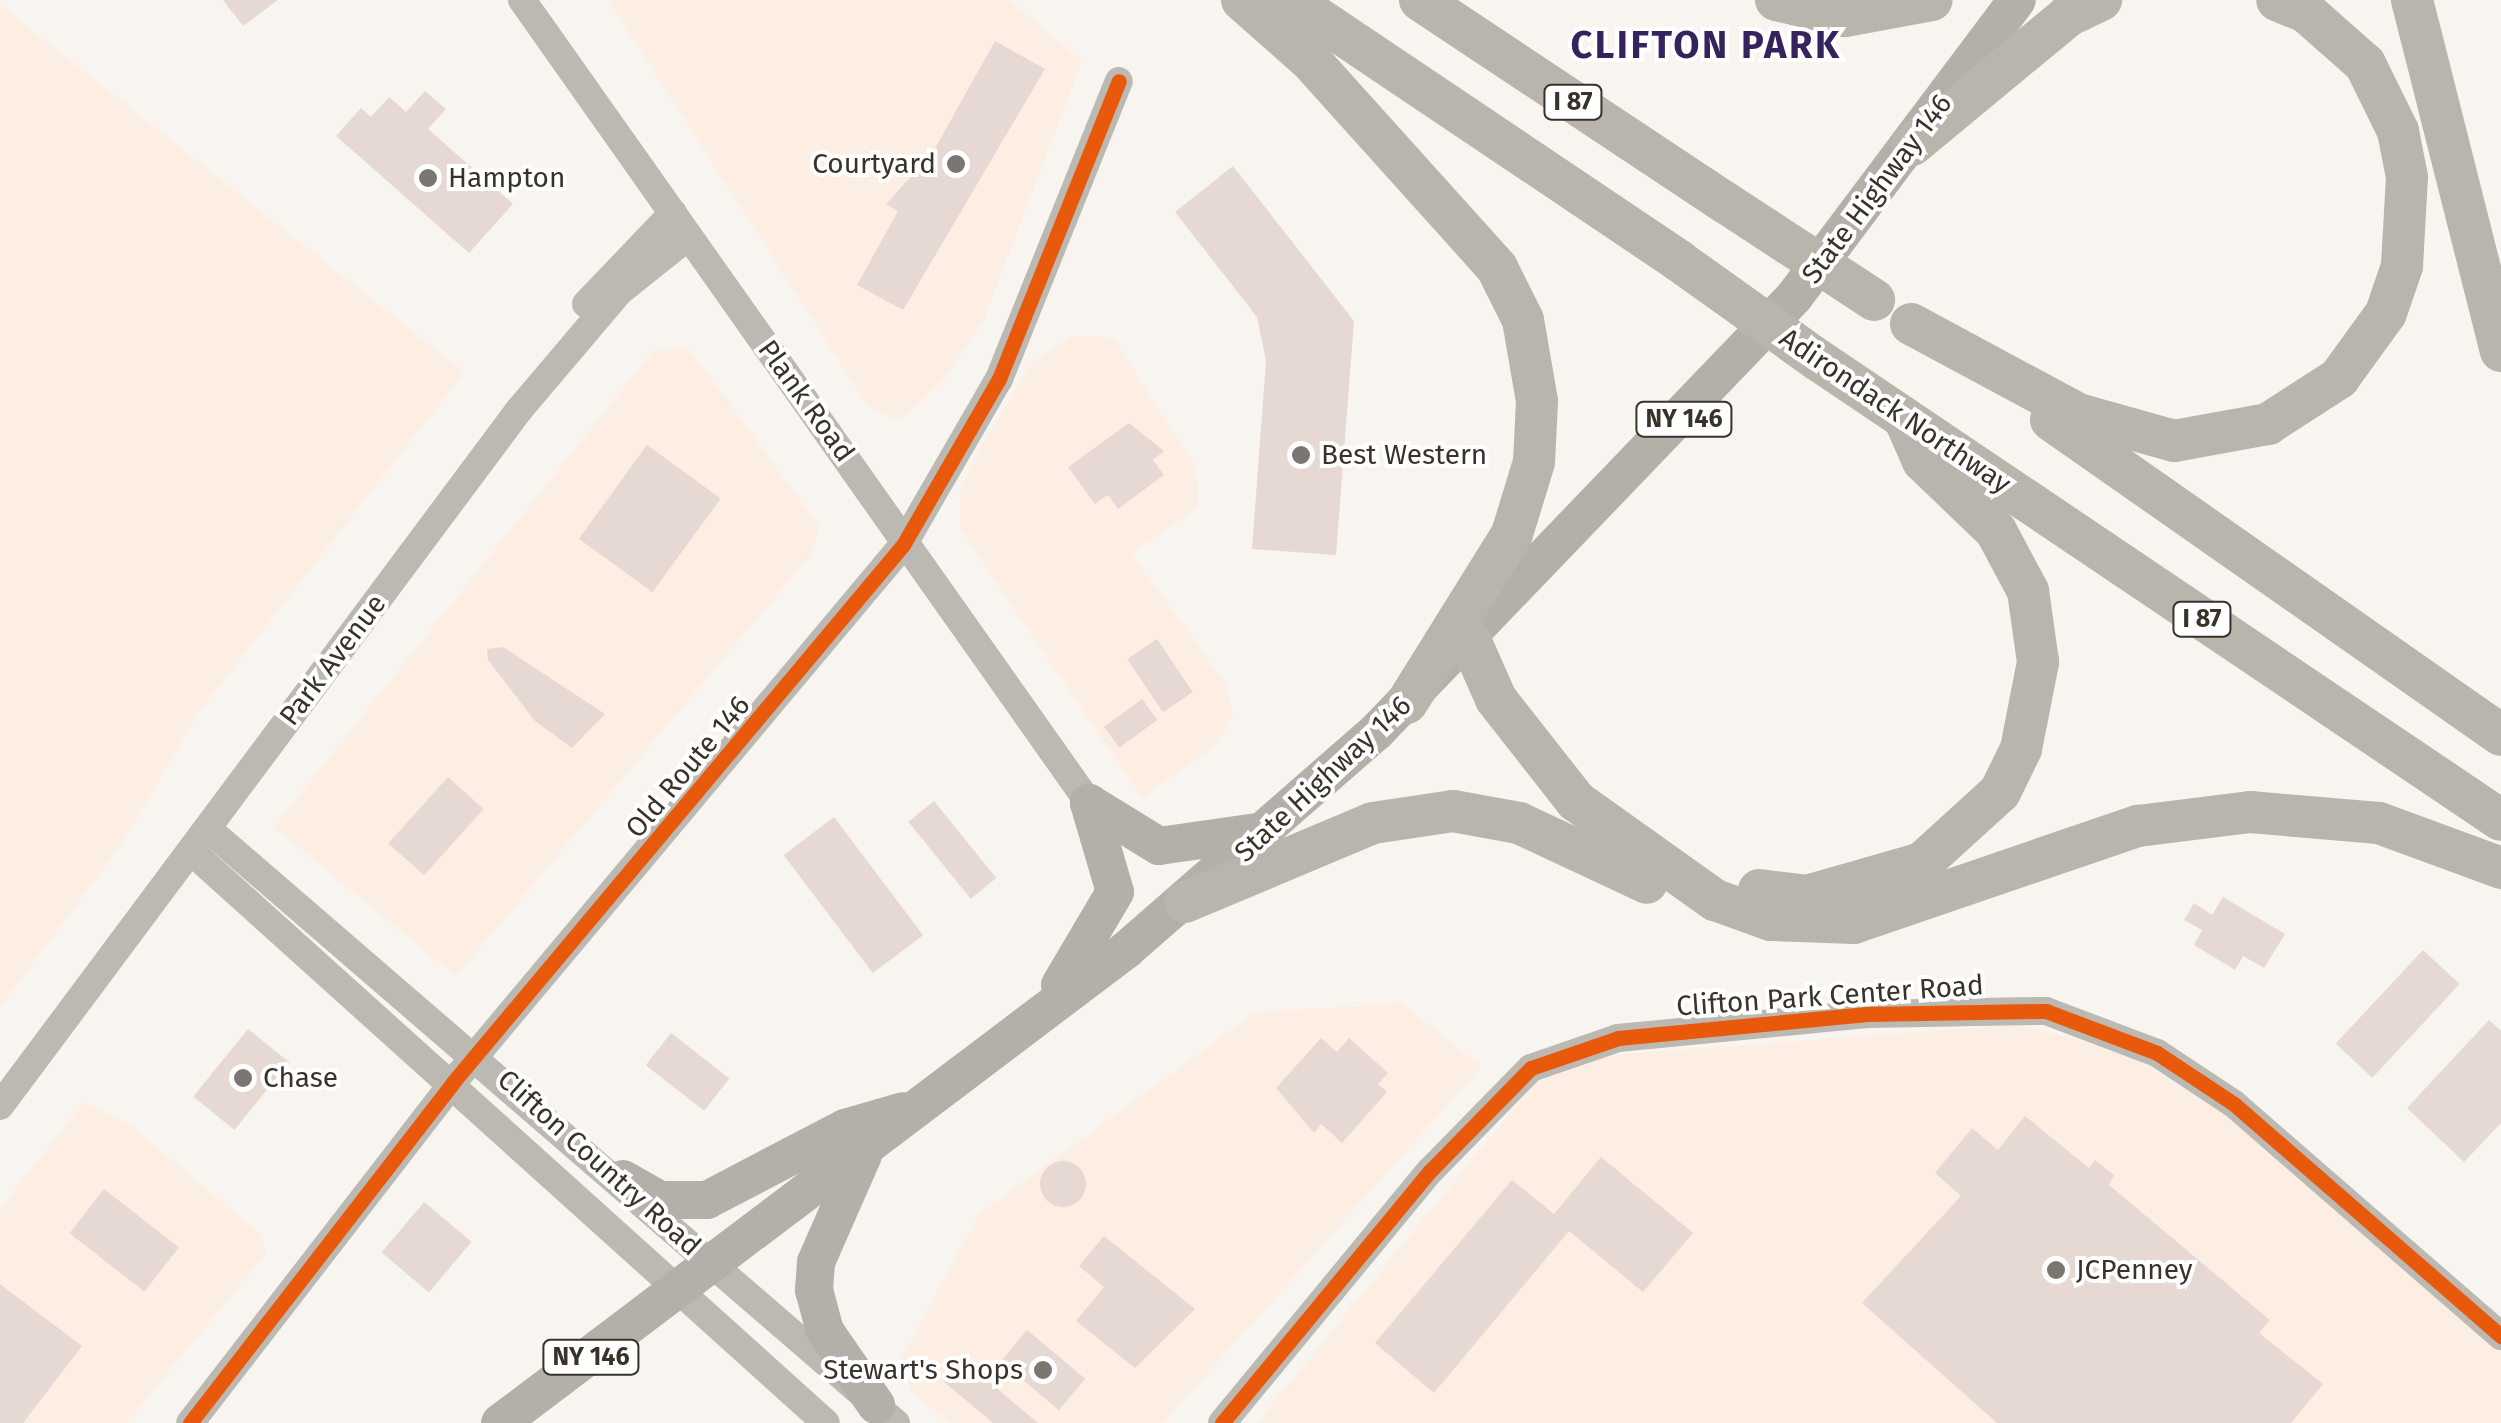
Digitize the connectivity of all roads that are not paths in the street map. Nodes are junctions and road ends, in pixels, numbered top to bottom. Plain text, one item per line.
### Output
1 (522, 0) edge
2 (1242, 0) edge
3 (1291, 0) edge
4 (1420, 0) edge
5 (1776, 0) edge
6 (1932, 0) edge
7 (2017, 0) edge
8 (2102, 0) edge
9 (2276, 0) edge
10 (2412, 0) edge
11 (1120, 81) dead end
12 (1912, 145) junction
13 (681, 225) junction
14 (1911, 324) junction
15 (2501, 351) edge
16 (1904, 418) junction
17 (903, 545) junction
18 (1481, 629) junction
19 (1407, 703) junction
20 (2501, 734) edge
21 (1089, 803) junction
22 (2501, 820) edge
23 (1272, 829) junction
24 (200, 841) junction
25 (2501, 868) edge
26 (1185, 902) junction
27 (1771, 920) junction
28 (1034, 1018) junction
29 (479, 1056) junction
30 (454, 1081) junction
31 (0, 1106) edge
32 (919, 1106) junction
33 (867, 1148) junction
34 (623, 1179) junction
35 (712, 1264) junction
36 (681, 1289) junction
37 (2501, 1336) edge
38 (886, 1414) edge
39 (190, 1423) edge
40 (500, 1423) edge
41 (826, 1423) edge
42 (1222, 1423) edge

1 - 13 street, Plank Road
2 - 19 highway
3 - 16 highway, Adirondack Northway / I 87, bridge
4 - 14 highway, I 87, bridge
5 - 6 highway
7 - 12 main road, State Highway 146 / NY 146
8 - 12 highway
9 - 14 highway
10 - 15 highway
11 - 17 street, Old Route 146
12 - 18 main road, State Highway 146 / NY 146
13 - 17 street, Plank Road
13 - 24 street, Park Avenue
14 - 20 highway, I 87
16 - 18 highway
16 - 22 highway, Adirondack Northway / I 87
17 - 21 street, Plank Road
17 - 29 street, Old Route 146
18 - 19 main road, State Highway 146 / NY 146
18 - 27 highway
19 - 23 main road, State Highway 146 / NY 146
21 - 23 main road
21 - 28 main road
23 - 26 main road, State Highway 146 / NY 146
24 - 29 street, Clifton Country Road
24 - 30 street, Clifton Country Road
24 - 31 street, Park Avenue
25 - 27 highway
26 - 27 highway
26 - 28 main road, State Highway 146 / NY 146
28 - 32 main road, State Highway 146 / NY 146
29 - 30 street, Old Route 146
29 - 34 street, Clifton Country Road
30 - 36 street, Clifton Country Road
30 - 39 street, Old Route 146
32 - 33 main road, State Highway 146 / NY 146
32 - 34 main road
33 - 35 main road, State Highway 146 / NY 146
33 - 38 main road
34 - 35 street, Clifton Country Road
35 - 36 main road, State Highway 146 / NY 146
35 - 38 street, Clifton Country Road
36 - 40 main road, State Highway 146 / NY 146
36 - 41 street, Clifton Country Road
37 - 42 street, Clifton Park Center Road

